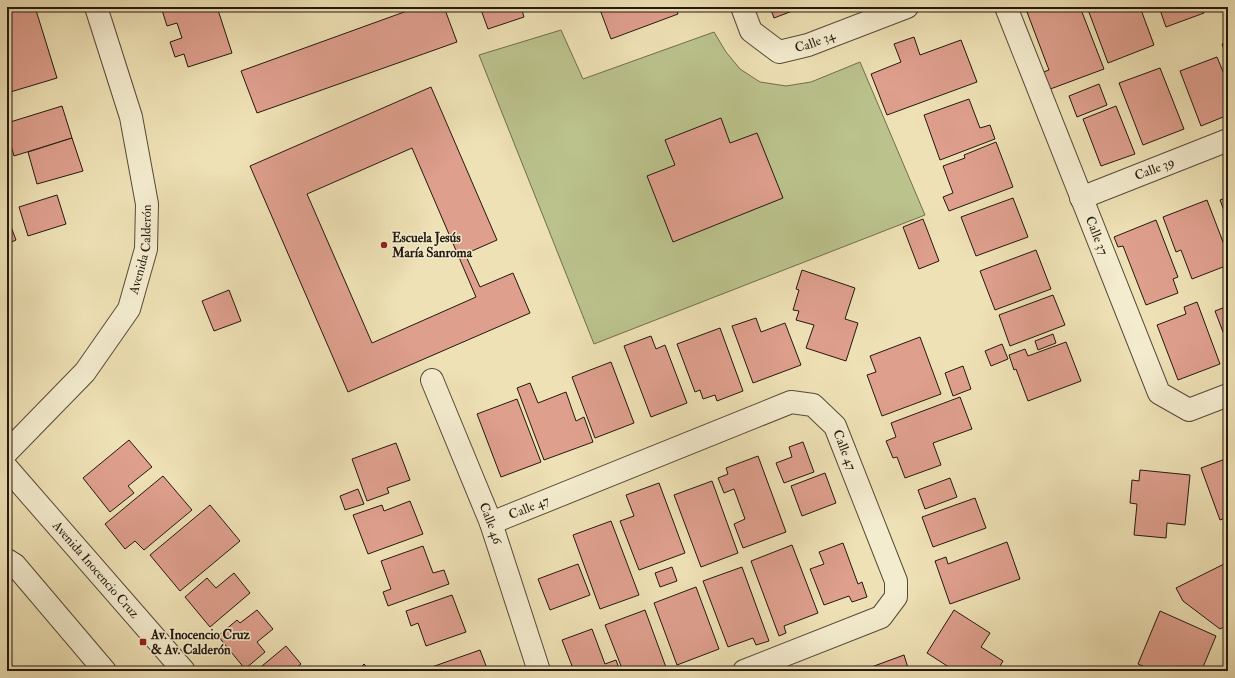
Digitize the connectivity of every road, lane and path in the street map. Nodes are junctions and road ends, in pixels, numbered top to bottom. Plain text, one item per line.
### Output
1 (96, 7) edge
2 (742, 7) edge
3 (907, 7) edge
4 (1006, 7) edge
5 (1228, 140) edge
6 (1081, 198) junction
7 (432, 380) dead end
8 (1228, 395) edge
9 (7, 452) edge
10 (7, 468) edge
11 (491, 523) junction
12 (7, 560) edge
13 (105, 671) edge
14 (184, 671) edge
15 (539, 671) edge
16 (744, 671) edge

1 - 9 street, Avenida Calderón
2 - 3 street, Calle 34
4 - 6 street, Calle 37
5 - 6 street, Calle 39
6 - 8 street, Calle 37
7 - 11 street, Calle 46
10 - 14 street, Avenida Inocencio Cruz
11 - 15 street, Calle 46
11 - 16 street, Calle 47
12 - 13 street

